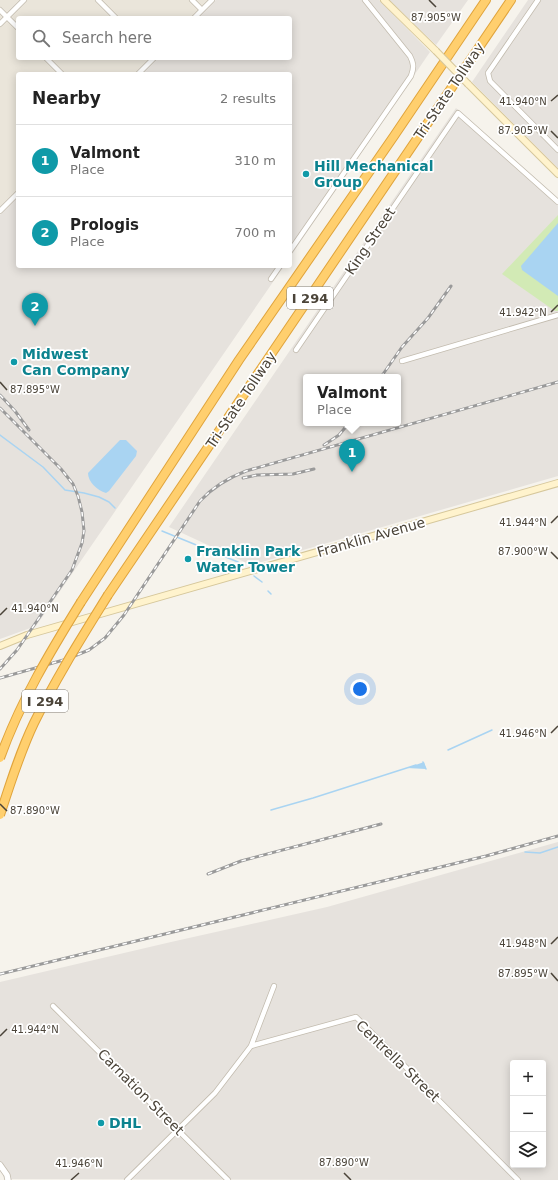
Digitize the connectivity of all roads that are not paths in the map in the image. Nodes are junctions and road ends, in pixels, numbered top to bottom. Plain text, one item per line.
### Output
1 (24, 0) edge
2 (98, 0) edge
3 (192, 0) edge
4 (212, 0) edge
5 (365, 0) edge
6 (384, 0) edge
7 (486, 0) edge
8 (511, 0) edge
9 (538, 0) edge
10 (0, 10) edge
11 (202, 10) junction
12 (114, 16) edge
13 (196, 16) edge
14 (7, 17) junction
15 (0, 24) edge
16 (16, 26) edge
17 (48, 60) edge
18 (152, 60) edge
19 (60, 72) edge
20 (140, 72) edge
21 (558, 150) edge
22 (558, 174) edge
23 (16, 195) edge
24 (558, 202) edge
25 (0, 209) edge
26 (292, 248) edge
27 (279, 268) edge
28 (271, 279) dead end
29 (558, 315) edge
30 (296, 350) dead end
31 (402, 361) dead end
32 (558, 483) edge
33 (0, 646) edge
34 (0, 758) edge
35 (0, 815) edge
36 (274, 986) dead end
37 (53, 1006) dead end
38 (251, 1046) junction
39 (178, 1129) junction
40 (1, 1166) edge
41 (3, 1180) edge
42 (8, 1180) edge
43 (127, 1180) edge
44 (228, 1180) edge
45 (518, 1180) edge

1 - 14 street
2 - 12 street
3 - 11 street
4 - 11 street
5 - 26 street
6 - 22 main road, bridge
7 - 34 highway, Tri-State Tollway / I 294, bridge
8 - 35 highway, Tri-State Tollway / I 294, bridge
9 - 21 street
10 - 14 street
11 - 13 street
14 - 15 street
14 - 16 street
17 - 19 street
18 - 20 street
23 - 25 street
24 - 30 street, King Street
27 - 28 street
29 - 31 street
32 - 33 main road, Franklin Avenue
36 - 38 street
37 - 39 street, Carnation Street
38 - 39 street
38 - 45 street, Centrella Street
39 - 43 street
39 - 44 street, Carnation Street
40 - 41 street
40 - 42 street

